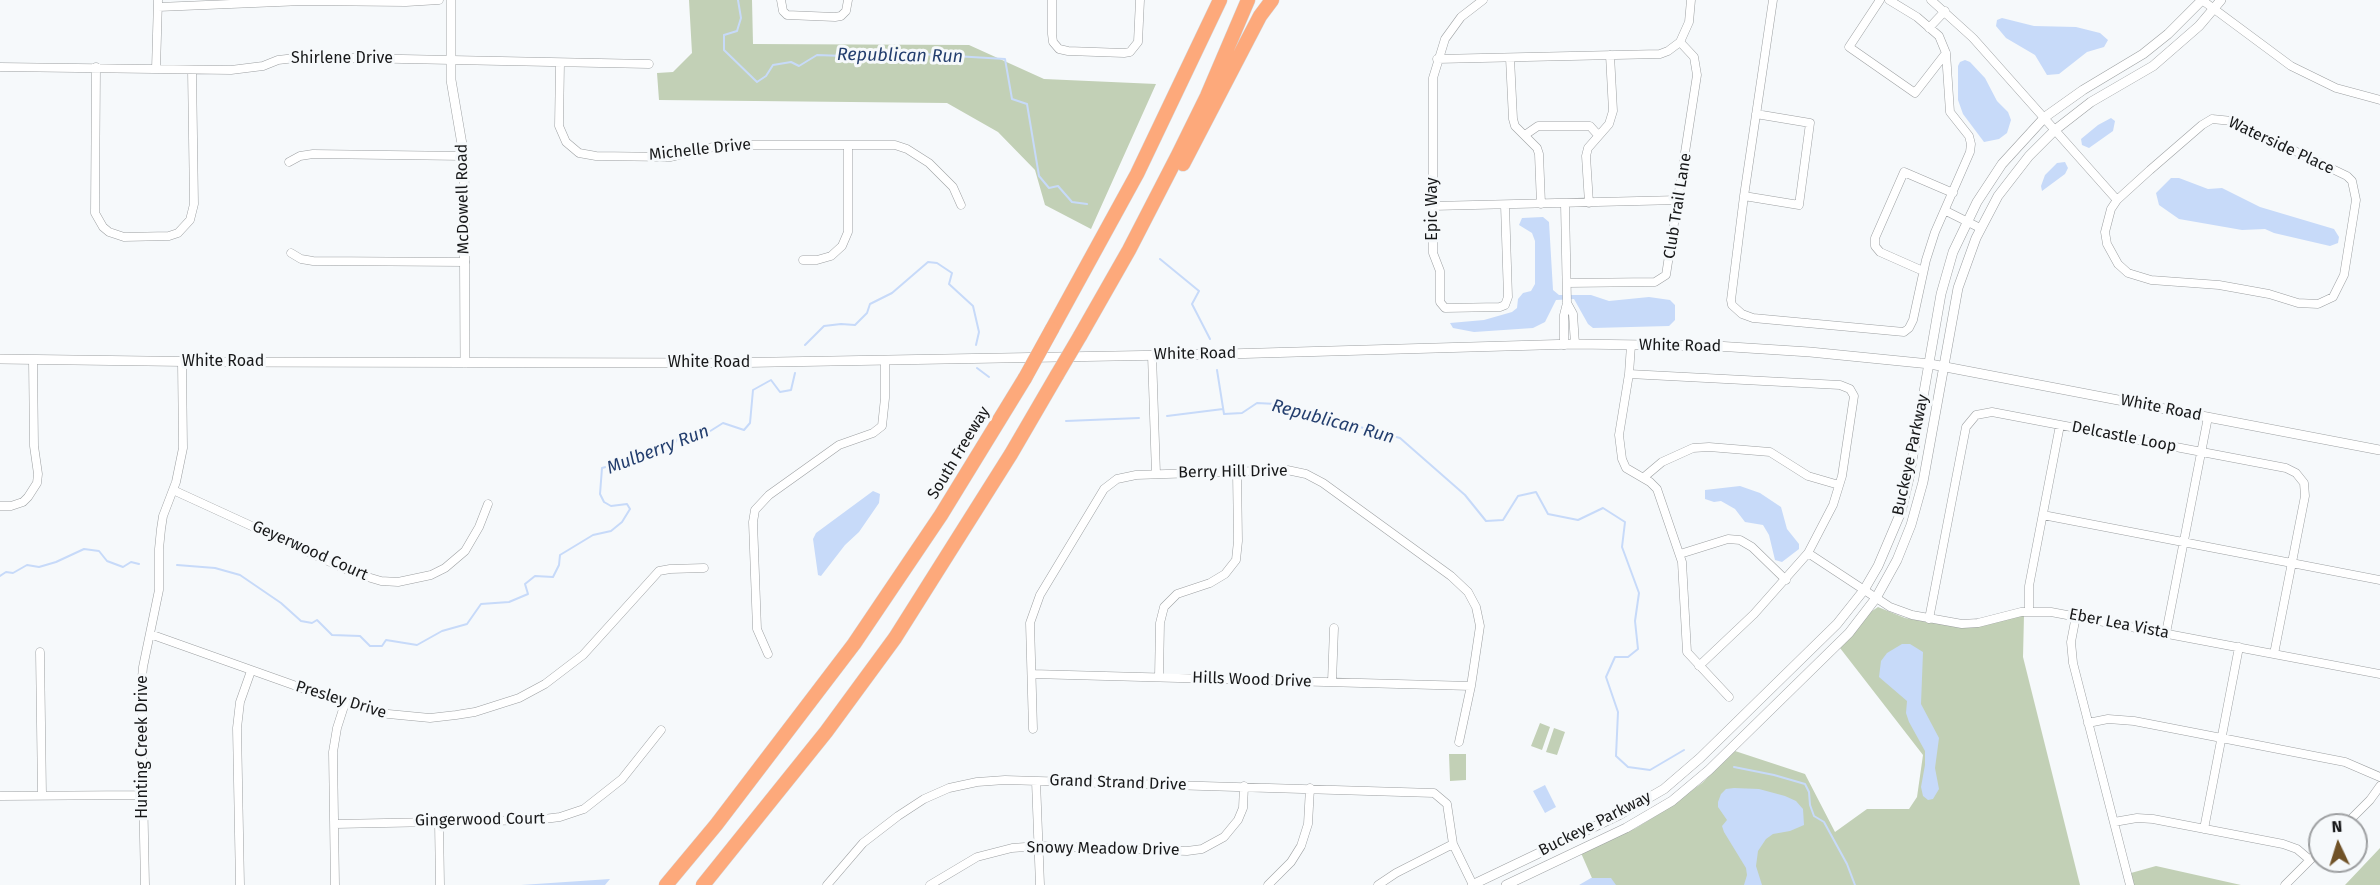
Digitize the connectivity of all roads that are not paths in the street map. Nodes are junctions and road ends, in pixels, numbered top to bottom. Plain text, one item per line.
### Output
1 (439, 0) edge
2 (451, 0) edge
3 (781, 0) edge
4 (848, 0) edge
5 (1052, 0) edge
6 (1140, 0) edge
7 (1213, 0) edge
8 (1220, 0) edge
9 (1248, 0) edge
10 (1264, 0) edge
11 (1272, 0) edge
12 (1483, 0) edge
13 (1691, 0) edge
14 (1773, 0) edge
15 (1880, 0) edge
16 (1889, 0) edge
17 (1930, 0) edge
18 (2202, 0) edge
19 (2221, 0) edge
20 (225, 2) edge
21 (158, 4) edge
22 (2214, 9) junction
23 (1945, 11) junction
24 (1260, 16) junction
25 (1210, 25) junction
26 (1929, 28) junction
27 (1680, 42) junction
28 (1946, 53) junction
29 (1610, 55) junction
30 (1510, 57) junction
31 (452, 59) junction
32 (1437, 59) junction
33 (560, 63) junction
34 (649, 64) dead end
35 (0, 66) edge
36 (96, 68) junction
37 (156, 69) junction
38 (192, 70) junction
39 (2380, 100) edge
40 (1756, 114) junction
41 (2044, 117) junction
42 (2055, 130) junction
43 (1525, 135) junction
44 (1598, 135) junction
45 (848, 144) junction
46 (464, 156) junction
47 (289, 162) dead end
48 (1161, 190) junction
49 (1953, 193) junction
50 (1744, 196) junction
51 (1678, 200) junction
52 (2117, 200) junction
53 (1588, 203) junction
54 (1541, 204) junction
55 (1565, 204) junction
56 (961, 205) dead end
57 (1505, 205) junction
58 (1433, 206) junction
59 (1946, 211) junction
60 (1967, 221) junction
61 (1980, 228) junction
62 (291, 253) dead end
63 (803, 260) dead end
64 (465, 262) junction
65 (1923, 271) junction
66 (1567, 287) junction
67 (1567, 303) junction
68 (1575, 344) junction
69 (1564, 345) junction
70 (1631, 345) junction
71 (1152, 356) junction
72 (0, 359) edge
73 (33, 360) junction
74 (885, 360) junction
75 (182, 362) junction
76 (465, 363) junction
77 (1930, 364) junction
78 (1944, 366) junction
79 (1629, 374) junction
80 (2208, 417) junction
81 (2060, 425) junction
82 (2380, 450) edge
83 (2201, 452) junction
84 (1237, 472) junction
85 (1156, 474) junction
86 (1643, 478) junction
87 (1839, 485) junction
88 (173, 490) junction
89 (488, 504) dead end
90 (0, 506) edge
91 (2043, 515) junction
92 (2184, 543) junction
93 (1808, 553) junction
94 (1680, 554) junction
95 (2292, 563) junction
96 (704, 568) dead end
97 (1786, 580) junction
98 (2380, 580) edge
99 (1864, 590) junction
100 (1876, 598) junction
101 (2030, 611) junction
102 (2076, 616) junction
103 (1929, 619) junction
104 (1334, 628) dead end
105 (2166, 633) junction
106 (150, 634) junction
107 (2239, 647) junction
108 (40, 652) dead end
109 (768, 654) dead end
110 (2274, 654) junction
111 (1699, 666) junction
112 (251, 671) junction
113 (1032, 674) junction
114 (2380, 674) edge
115 (1159, 677) junction
116 (1332, 682) junction
117 (1471, 686) junction
118 (1729, 697) dead end
119 (345, 704) junction
120 (2088, 723) junction
121 (1034, 729) dead end
122 (662, 730) dead end
123 (2221, 738) junction
124 (1459, 742) dead end
125 (2380, 777) edge
126 (1036, 781) junction
127 (1244, 786) junction
128 (2380, 786) edge
129 (1310, 788) junction
130 (42, 795) junction
131 (142, 795) junction
132 (0, 796) edge
133 (2357, 813) edge
134 (439, 822) junction
135 (2114, 822) junction
136 (335, 824) junction
137 (2204, 829) junction
138 (1453, 844) junction
139 (1039, 846) junction
140 (2308, 859) edge
141 (2308, 862) edge
142 (1271, 884) edge
143 (145, 885) edge
144 (240, 885) edge
145 (335, 885) edge
146 (440, 885) edge
147 (666, 885) edge
148 (703, 885) edge
149 (827, 885) edge
150 (930, 885) edge
151 (1040, 885) edge
152 (1378, 885) edge
153 (1473, 885) edge
154 (1506, 885) edge
155 (2130, 885) edge
156 (2285, 885) edge

1 - 20 street
2 - 31 street, McDowell Road
3 - 4 street
5 - 6 street
7 - 25 highway
8 - 25 highway, South Freeway
9 - 48 highway
10 - 24 highway
11 - 24 highway
12 - 32 street, Epic Way
13 - 27 street
14 - 40 street
15 - 28 street
16 - 26 street
17 - 23 street
18 - 22 street
18 - 41 street, Buckeye Parkway
19 - 22 street, Buckeye Parkway
20 - 21 street
21 - 37 street
22 - 39 street
22 - 42 street, Buckeye Parkway
23 - 26 street
23 - 41 street
24 - 48 highway
25 - 147 highway, South Freeway, bridge
26 - 28 street
27 - 29 street
27 - 51 street, Club Trail Lane
28 - 49 street
29 - 30 street
29 - 44 street
30 - 32 street
30 - 43 street
31 - 33 street, Shirlene Drive
31 - 38 street, Shirlene Drive
31 - 46 street, McDowell Road
32 - 58 street, Epic Way
33 - 34 street, Shirlene Drive
33 - 45 street, Michelle Drive
35 - 36 street, Shirlene Drive
36 - 37 street, Shirlene Drive
36 - 38 street
37 - 38 street, Shirlene Drive
40 - 50 street
40 - 50 street
41 - 42 street
41 - 60 street, Buckeye Parkway
42 - 52 street
42 - 61 street, Buckeye Parkway
43 - 44 street
43 - 54 street
44 - 53 street
45 - 56 street
45 - 63 street
46 - 47 street
46 - 64 street, McDowell Road
48 - 148 highway, bridge
49 - 59 street
49 - 65 street
50 - 65 street
51 - 53 street
51 - 66 street, Club Trail Lane
52 - 52 street, Waterside Place
53 - 55 street
54 - 55 street
54 - 57 street
55 - 66 street
57 - 58 street
57 - 58 street, Epic Way
59 - 60 street
59 - 65 street
60 - 61 street
60 - 77 street, Buckeye Parkway
61 - 78 street, Buckeye Parkway
62 - 64 street
64 - 76 street, McDowell Road
66 - 67 street
67 - 68 street
67 - 69 street
68 - 69 street, White Road
68 - 70 street, White Road
69 - 71 street, White Road
70 - 77 street, White Road
70 - 79 street
71 - 74 street, White Road
71 - 85 street
72 - 73 street, White Road
73 - 75 street, White Road
73 - 90 street
74 - 76 street, White Road
74 - 109 street
75 - 76 street, White Road
75 - 88 street, Hunting Creek Drive
77 - 78 street, White Road
77 - 99 street, Buckeye Parkway
78 - 80 street, White Road
78 - 100 street, Buckeye Parkway
79 - 86 street
79 - 87 street
80 - 82 street, White Road
80 - 83 street
81 - 83 street, Delcastle Loop
81 - 91 street
81 - 103 street, Delcastle Loop
83 - 92 street
83 - 95 street, Delcastle Loop
84 - 85 street, Berry Hill Drive
84 - 115 street
84 - 117 street, Berry Hill Drive
85 - 113 street, Berry Hill Drive
86 - 87 street
86 - 94 street
87 - 93 street
88 - 89 street, Geyerwood Court
88 - 106 street, Hunting Creek Drive
91 - 92 street
91 - 101 street
92 - 95 street
92 - 105 street
93 - 97 street
93 - 99 street, Eber Lea Vista
94 - 97 street
94 - 111 street
95 - 98 street
95 - 110 street, Delcastle Loop
96 - 119 street, Presley Drive
97 - 111 street
99 - 100 street, Eber Lea Vista
99 - 153 street, Buckeye Parkway
100 - 103 street, Eber Lea Vista
100 - 154 street, Buckeye Parkway
101 - 102 street, Eber Lea Vista
101 - 103 street, Eber Lea Vista
102 - 105 street, Eber Lea Vista
102 - 120 street
104 - 116 street
105 - 107 street, Eber Lea Vista
106 - 112 street, Presley Drive
106 - 131 street, Hunting Creek Drive
107 - 110 street, Eber Lea Vista
107 - 123 street
108 - 130 street
110 - 114 street, Eber Lea Vista
111 - 118 street
112 - 119 street, Presley Drive
112 - 144 street
113 - 115 street, Hills Wood Drive
113 - 121 street, Berry Hill Drive
115 - 116 street, Hills Wood Drive
116 - 117 street, Hills Wood Drive
117 - 124 street, Berry Hill Drive
119 - 136 street
120 - 123 street
120 - 135 street
122 - 134 street, Gingerwood Court
123 - 125 street
123 - 137 street
126 - 127 street, Grand Strand Drive
126 - 139 street
126 - 149 street, Grand Strand Drive
127 - 129 street, Grand Strand Drive
127 - 139 street, Snowy Meadow Drive
128 - 133 street
129 - 138 street, Grand Strand Drive
129 - 142 street
130 - 131 street
130 - 132 street
131 - 143 street, Hunting Creek Drive
134 - 136 street, Gingerwood Court
134 - 146 street
135 - 137 street
135 - 155 street
136 - 145 street
137 - 140 street
138 - 152 street
138 - 153 street
139 - 150 street, Snowy Meadow Drive
139 - 151 street
141 - 156 street

